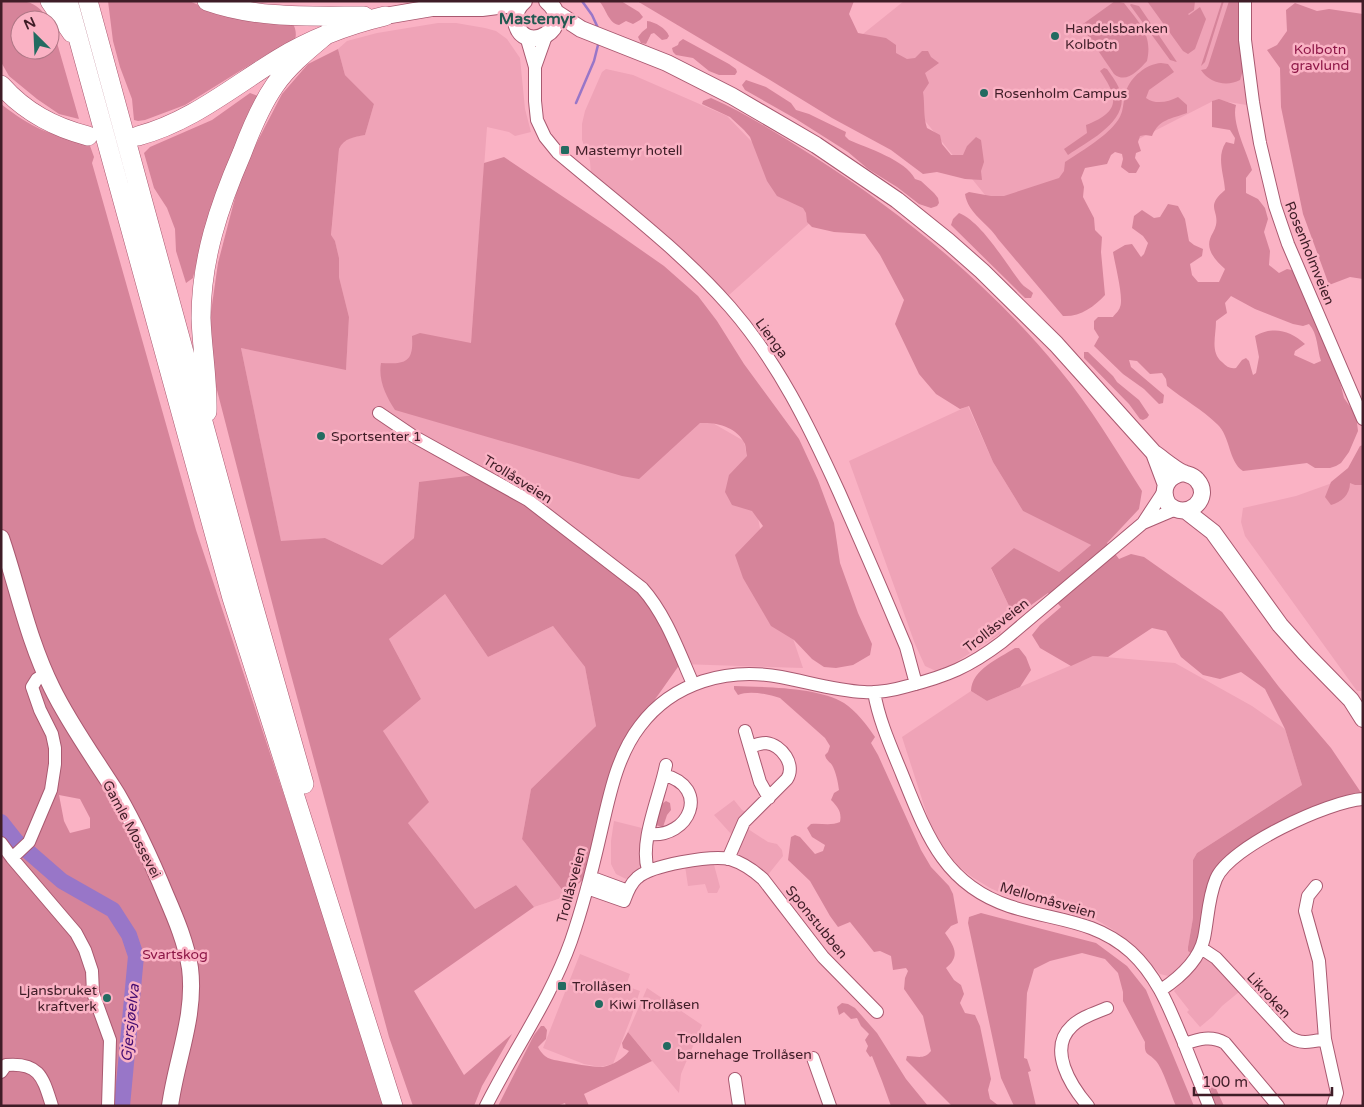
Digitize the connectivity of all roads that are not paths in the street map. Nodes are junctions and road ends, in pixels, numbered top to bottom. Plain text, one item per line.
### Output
1 (50, 1) edge
2 (68, 1) edge
3 (88, 1) edge
4 (207, 1) edge
5 (1245, 1) edge
6 (522, 2) edge
7 (551, 6) edge
8 (482, 8) junction
9 (385, 16) junction
10 (581, 29) junction
11 (521, 31) junction
12 (550, 32) junction
13 (327, 34) junction
14 (80, 46) junction
15 (535, 67) junction
16 (1, 85) edge
17 (88, 136) dead end
18 (138, 136) dead end
19 (379, 413) dead end
20 (1363, 419) edge
21 (207, 439) junction
22 (1154, 453) junction
23 (1184, 473) junction
24 (1165, 488) junction
25 (1200, 500) junction
26 (1181, 510) junction
27 (1144, 523) junction
28 (1212, 532) junction
29 (1, 538) edge
30 (45, 674) junction
31 (693, 684) junction
32 (916, 684) junction
33 (874, 692) junction
34 (1357, 702) edge
35 (1363, 719) edge
36 (745, 731) dead end
37 (750, 748) junction
38 (769, 798) junction
39 (1363, 799) edge
40 (648, 834) junction
41 (1, 843) edge
42 (16, 855) junction
43 (728, 859) junction
44 (648, 870) junction
45 (589, 882) junction
46 (1316, 886) dead end
47 (1201, 948) junction
48 (1161, 990) junction
49 (1107, 1008) dead end
50 (877, 1012) dead end
51 (1325, 1039) junction
52 (1184, 1044) junction
53 (813, 1058) dead end
54 (1, 1072) edge
55 (735, 1079) dead end
56 (52, 1106) edge
57 (108, 1106) edge
58 (170, 1106) edge
59 (393, 1106) edge
60 (400, 1106) edge
61 (486, 1106) edge
62 (740, 1106) edge
63 (830, 1106) edge
64 (1088, 1106) edge
65 (1209, 1106) edge
66 (1278, 1106) edge
67 (1333, 1106) edge

1 - 14 highway
2 - 14 highway
3 - 21 highway
4 - 9 highway
5 - 20 street, Rosenholmveien
6 - 8 main road
6 - 11 main road
7 - 10 main road
7 - 12 main road
8 - 9 main road
8 - 11 main road
9 - 13 highway
10 - 12 main road
10 - 22 main road
11 - 12 main road
11 - 15 street, Lienga
12 - 15 street, Lienga
13 - 18 highway
13 - 21 highway
14 - 59 highway
15 - 32 street, Lienga
16 - 17 highway
19 - 31 street, Trollåsveien
21 - 60 highway
22 - 23 main road
22 - 24 main road
23 - 24 main road
23 - 25 main road
24 - 26 main road
24 - 27 street, Trollåsveien
25 - 26 main road
25 - 28 main road
26 - 27 street, Trollåsveien
26 - 28 main road
27 - 32 street, Trollåsveien
28 - 34 main road
29 - 30 main road, Gamle Mossevei
30 - 42 street
30 - 58 main road, Gamle Mossevei
31 - 33 street, Trollåsveien
31 - 45 street, Trollåsveien
32 - 33 street, Trollåsveien
33 - 48 street, Mellomåsveien
34 - 35 main road
36 - 37 street
37 - 38 street
37 - 38 street
38 - 43 street
39 - 47 street
40 - 40 street
40 - 44 street
41 - 42 street
42 - 57 street
43 - 44 street, Sponstubben
43 - 50 street, Sponstubben
44 - 45 street, Sponstubben
45 - 61 street, Trollåsveien
46 - 51 street
47 - 48 street
47 - 51 street, Likroken
48 - 52 street, Mellomåsveien
49 - 64 street
51 - 67 street
52 - 65 street, Mellomåsveien
52 - 66 street
53 - 63 street
54 - 56 street
55 - 62 street

